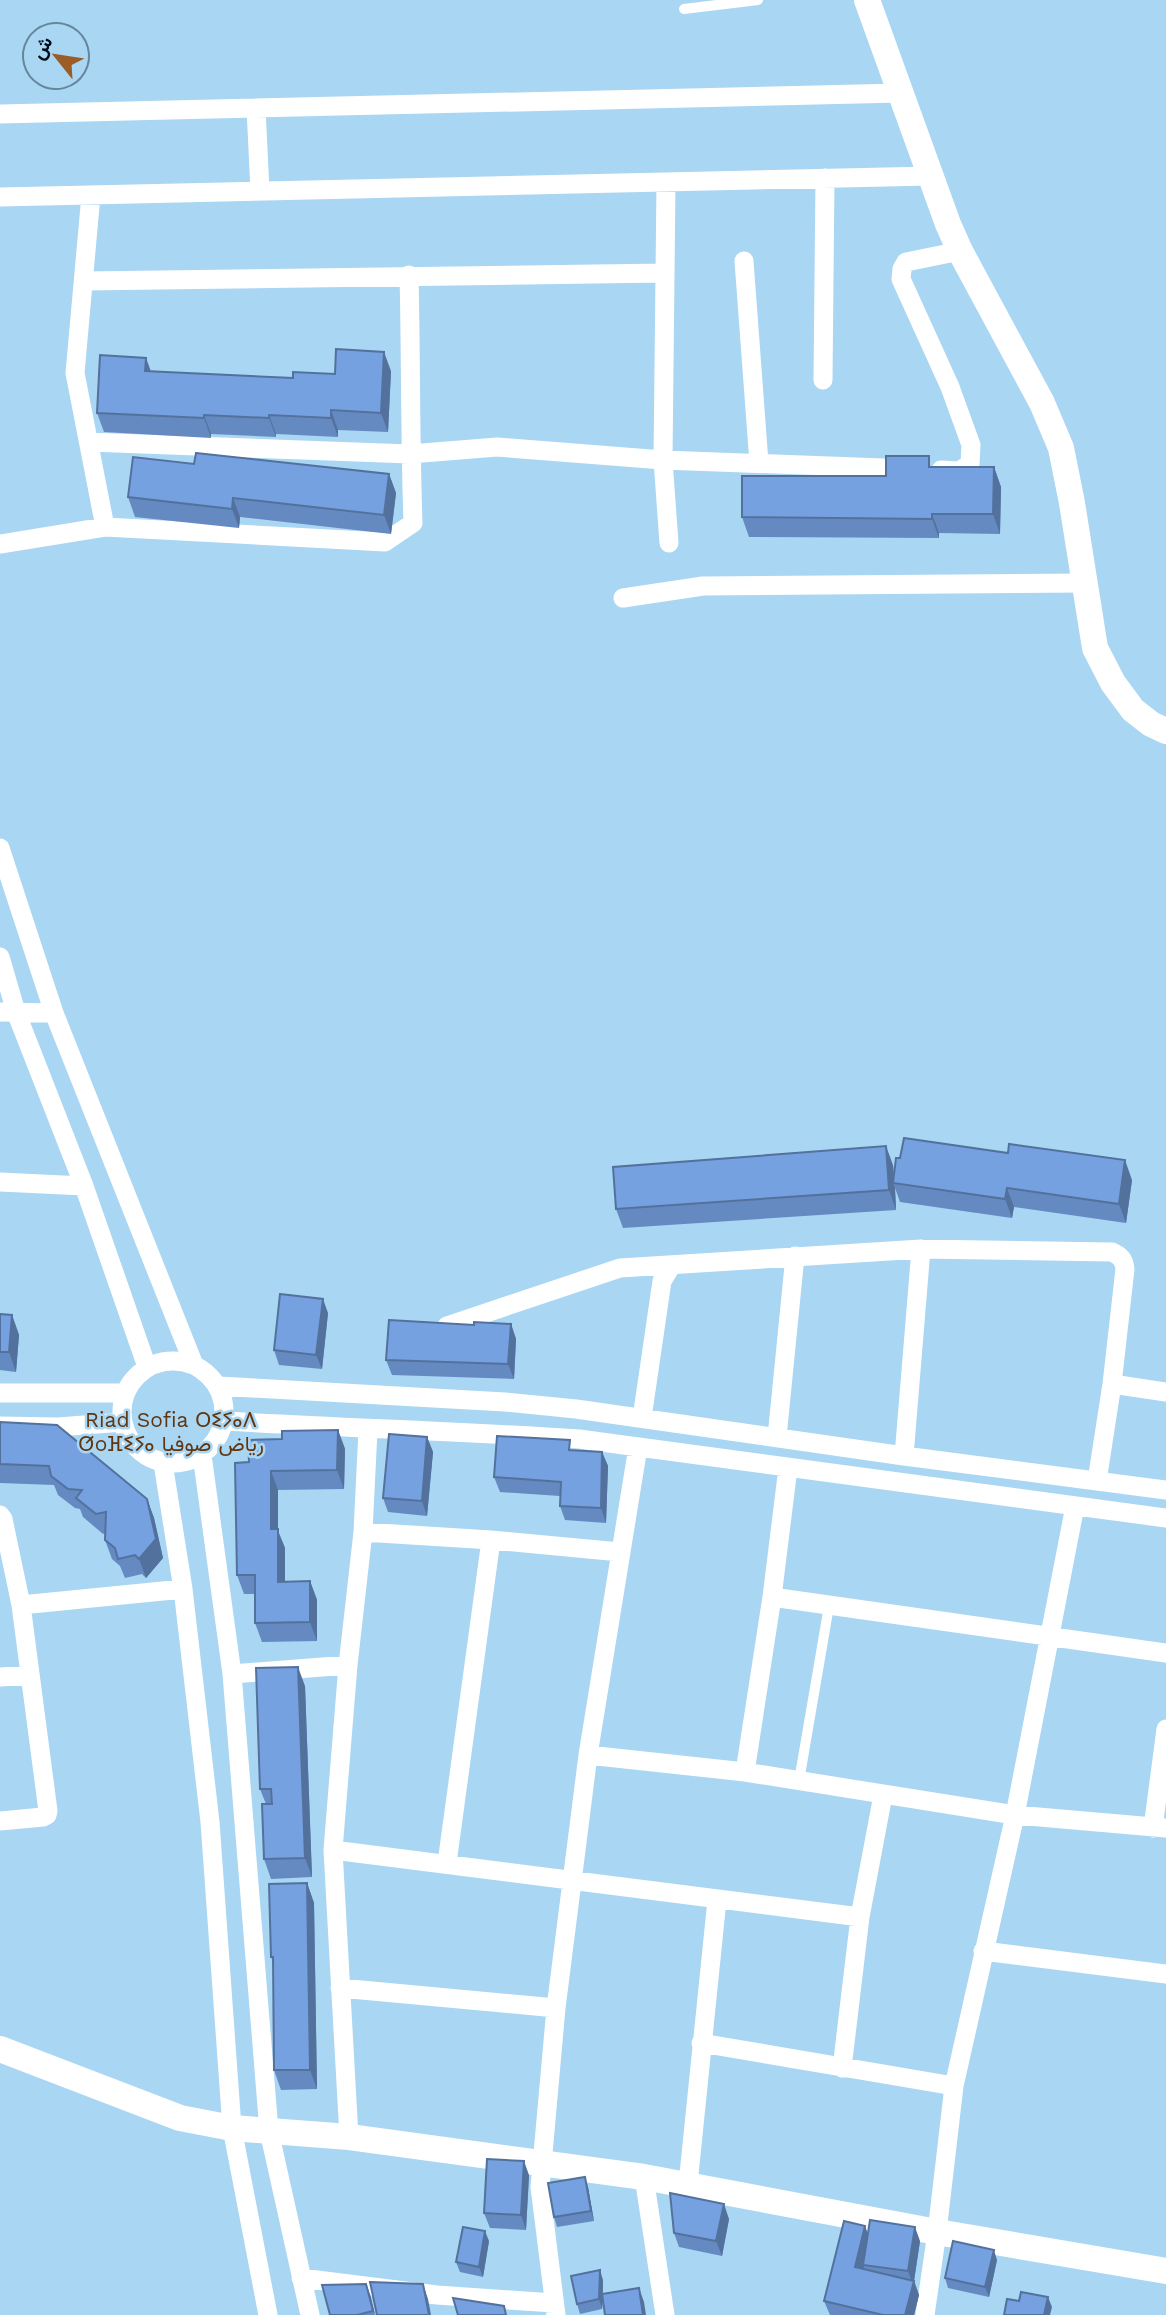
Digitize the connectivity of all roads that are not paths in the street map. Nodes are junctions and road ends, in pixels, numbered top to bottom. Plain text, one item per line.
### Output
1 (758, 0) edge
2 (867, 0) edge
3 (684, 9) dead end
4 (901, 93) junction
5 (256, 108) junction
6 (0, 114) edge
7 (931, 176) junction
8 (825, 178) junction
9 (666, 182) junction
10 (260, 191) junction
11 (91, 195) junction
12 (0, 197) edge
13 (960, 251) junction
14 (744, 261) dead end
15 (665, 273) junction
16 (409, 275) junction
17 (84, 281) junction
18 (823, 380) dead end
19 (89, 442) junction
20 (410, 454) junction
21 (663, 460) junction
22 (759, 463) junction
23 (105, 527) junction
24 (669, 543) dead end
25 (0, 544) edge
26 (1084, 583) junction
27 (624, 598) dead end
28 (1161, 730) edge
29 (0, 848) edge
30 (0, 957) edge
31 (8, 1012) edge
32 (54, 1013) junction
33 (0, 1182) edge
34 (84, 1186) junction
35 (921, 1249) junction
36 (795, 1256) junction
37 (672, 1265) junction
38 (447, 1326) edge
39 (194, 1364) junction
40 (147, 1367) junction
41 (1112, 1384) junction
42 (218, 1386) junction
43 (1166, 1392) edge
44 (0, 1393) edge
45 (125, 1393) junction
46 (642, 1418) junction
47 (224, 1421) junction
48 (123, 1422) junction
49 (0, 1426) edge
50 (368, 1430) junction
51 (777, 1437) junction
52 (638, 1447) junction
53 (202, 1455) junction
54 (904, 1456) junction
55 (163, 1463) junction
56 (788, 1468) junction
57 (1097, 1481) junction
58 (1166, 1490) edge
59 (1075, 1506) junction
60 (0, 1515) edge
61 (1166, 1518) edge
62 (363, 1532) junction
63 (491, 1540) junction
64 (620, 1552) junction
65 (183, 1589) junction
66 (772, 1597) junction
67 (21, 1605) junction
68 (829, 1606) junction
69 (1050, 1638) junction
70 (1166, 1653) edge
71 (348, 1665) junction
72 (232, 1674) junction
73 (30, 1675) junction
74 (0, 1677) edge
75 (1166, 1729) edge
76 (588, 1755) junction
77 (744, 1772) junction
78 (799, 1781) junction
79 (883, 1795) junction
80 (1014, 1815) junction
81 (0, 1821) edge
82 (1159, 1828) edge
83 (333, 1850) junction
84 (447, 1863) junction
85 (572, 1879) junction
86 (717, 1900) junction
87 (860, 1917) junction
88 (983, 1951) junction
89 (1166, 1974) edge
90 (340, 1988) junction
91 (556, 2008) junction
92 (701, 2043) junction
93 (0, 2049) edge
94 (842, 2068) junction
95 (954, 2087) junction
96 (232, 2128) junction
97 (268, 2131) junction
98 (349, 2137) junction
99 (542, 2164) junction
100 (644, 2177) junction
101 (688, 2184) junction
102 (937, 2232) junction
103 (1166, 2271) edge
104 (301, 2278) junction
105 (437, 2295) junction
106 (555, 2309) edge
107 (268, 2315) edge
108 (310, 2315) edge
109 (443, 2315) edge
110 (666, 2315) edge
111 (925, 2315) edge

1 - 3 lane
2 - 4 street
4 - 5 street
4 - 7 street
5 - 6 street
5 - 10 street
7 - 8 street
7 - 13 street
8 - 9 street
8 - 18 street
9 - 10 street
9 - 15 street
10 - 11 street
11 - 12 street
11 - 17 street
13 - 22 street
13 - 26 street
14 - 22 street
15 - 16 street
15 - 21 street
16 - 17 street
16 - 20 street
17 - 19 street
19 - 20 street
19 - 23 street
20 - 21 street
20 - 23 street
21 - 22 street
21 - 24 street
23 - 25 street
26 - 27 street
26 - 28 street
29 - 32 street
30 - 31 street
31 - 32 street
31 - 34 street
32 - 39 street
33 - 34 street
34 - 40 street
35 - 36 street
35 - 41 street
35 - 54 street
36 - 37 street
36 - 51 street
37 - 38 street
37 - 46 street
39 - 40 street
39 - 42 street
40 - 45 street
41 - 43 street
41 - 57 street
42 - 46 street
42 - 47 street
44 - 45 street
45 - 48 street
46 - 51 street
47 - 50 street
47 - 53 street
48 - 49 street
48 - 55 street
50 - 52 street
50 - 62 street
51 - 54 street
52 - 56 street
52 - 64 street
53 - 55 street
53 - 72 street
54 - 57 street
55 - 65 street
56 - 59 street
56 - 66 street
57 - 58 street
59 - 61 street
59 - 69 street
60 - 67 street
62 - 63 street
62 - 71 street
63 - 64 street
63 - 84 street
64 - 76 street
65 - 67 street
65 - 96 street
66 - 68 street
66 - 77 street
67 - 73 street
68 - 69 street
68 - 78 lane
69 - 70 street
69 - 80 street
71 - 72 street
71 - 83 street
72 - 97 street
73 - 74 street
73 - 81 street
75 - 82 street
76 - 77 street
76 - 85 street
77 - 78 street
78 - 79 street
79 - 80 street
79 - 87 street
80 - 82 street
80 - 88 street
83 - 84 street
83 - 90 street
84 - 85 street
85 - 86 street
85 - 91 street
86 - 87 street
86 - 92 street
87 - 94 street
88 - 89 street
88 - 95 street
90 - 91 street
90 - 98 street
91 - 99 street
92 - 94 street
92 - 101 street
93 - 96 street
94 - 95 street
95 - 102 street
96 - 97 street
96 - 107 street
97 - 98 street
97 - 104 street
98 - 99 street
99 - 100 street
99 - 106 street
100 - 101 street
100 - 110 street
101 - 102 street
102 - 103 street
102 - 111 street
104 - 105 street
104 - 108 street
105 - 106 street
105 - 109 street

